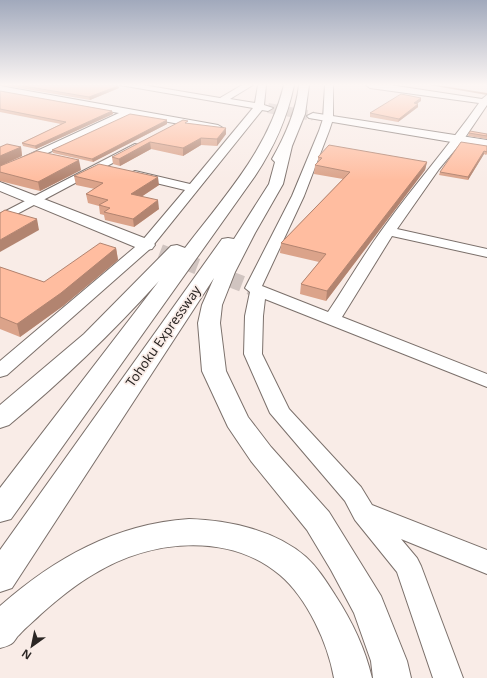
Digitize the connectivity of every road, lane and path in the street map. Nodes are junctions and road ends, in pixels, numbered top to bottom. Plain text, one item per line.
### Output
1 (119, 117) edge
2 (153, 117) edge
3 (255, 117) edge
4 (282, 117) edge
5 (294, 117) edge
6 (318, 117) tunnel mouth
7 (474, 117) edge
8 (328, 118) junction
9 (94, 119) edge
10 (108, 122) junction
11 (181, 122) junction
12 (167, 129) edge
13 (239, 132) junction
14 (459, 139) junction
15 (146, 140) edge
16 (487, 144) edge
17 (277, 145) junction
18 (23, 151) dead end
19 (38, 154) junction
20 (53, 158) edge
21 (81, 164) dead end
22 (419, 164) edge
23 (96, 167) junction
24 (435, 167) junction
25 (0, 172) edge
26 (0, 186) edge
27 (192, 188) junction
28 (34, 200) junction
29 (0, 219) edge
30 (388, 231) junction
31 (153, 248) junction
32 (487, 253) edge
33 (258, 290) junction
34 (332, 319) junction
35 (2, 368) edge
36 (487, 381) edge
37 (0, 419) edge
38 (0, 510) edge
39 (364, 513) junction
40 (487, 562) edge
41 (0, 577) edge
42 (0, 632) edge
43 (353, 678) edge
44 (392, 678) edge
45 (448, 678) edge

1 - 10 street
2 - 11 street
3 - 13 street
4 - 17 main road, Tohoku Expressway
5 - 17 main road, Tohoku Expressway
6 - 8 main road
7 - 14 street
8 - 14 main road
8 - 33 street
9 - 10 street
10 - 19 street
11 - 12 street
11 - 13 street
13 - 27 street
14 - 16 main road
14 - 24 street
15 - 23 street
17 - 37 main road
17 - 38 main road, Tohoku Expressway
17 - 41 main road, Tohoku Expressway
17 - 44 main road
18 - 19 street
19 - 20 street
19 - 25 street
21 - 23 street
22 - 24 street
23 - 27 street
23 - 28 street
24 - 30 street
26 - 28 main road
27 - 31 street
28 - 29 street
28 - 31 main road
30 - 32 street
30 - 34 street
31 - 35 street
33 - 34 street
33 - 39 street
34 - 36 street
39 - 40 street
39 - 45 street
42 - 43 main road

